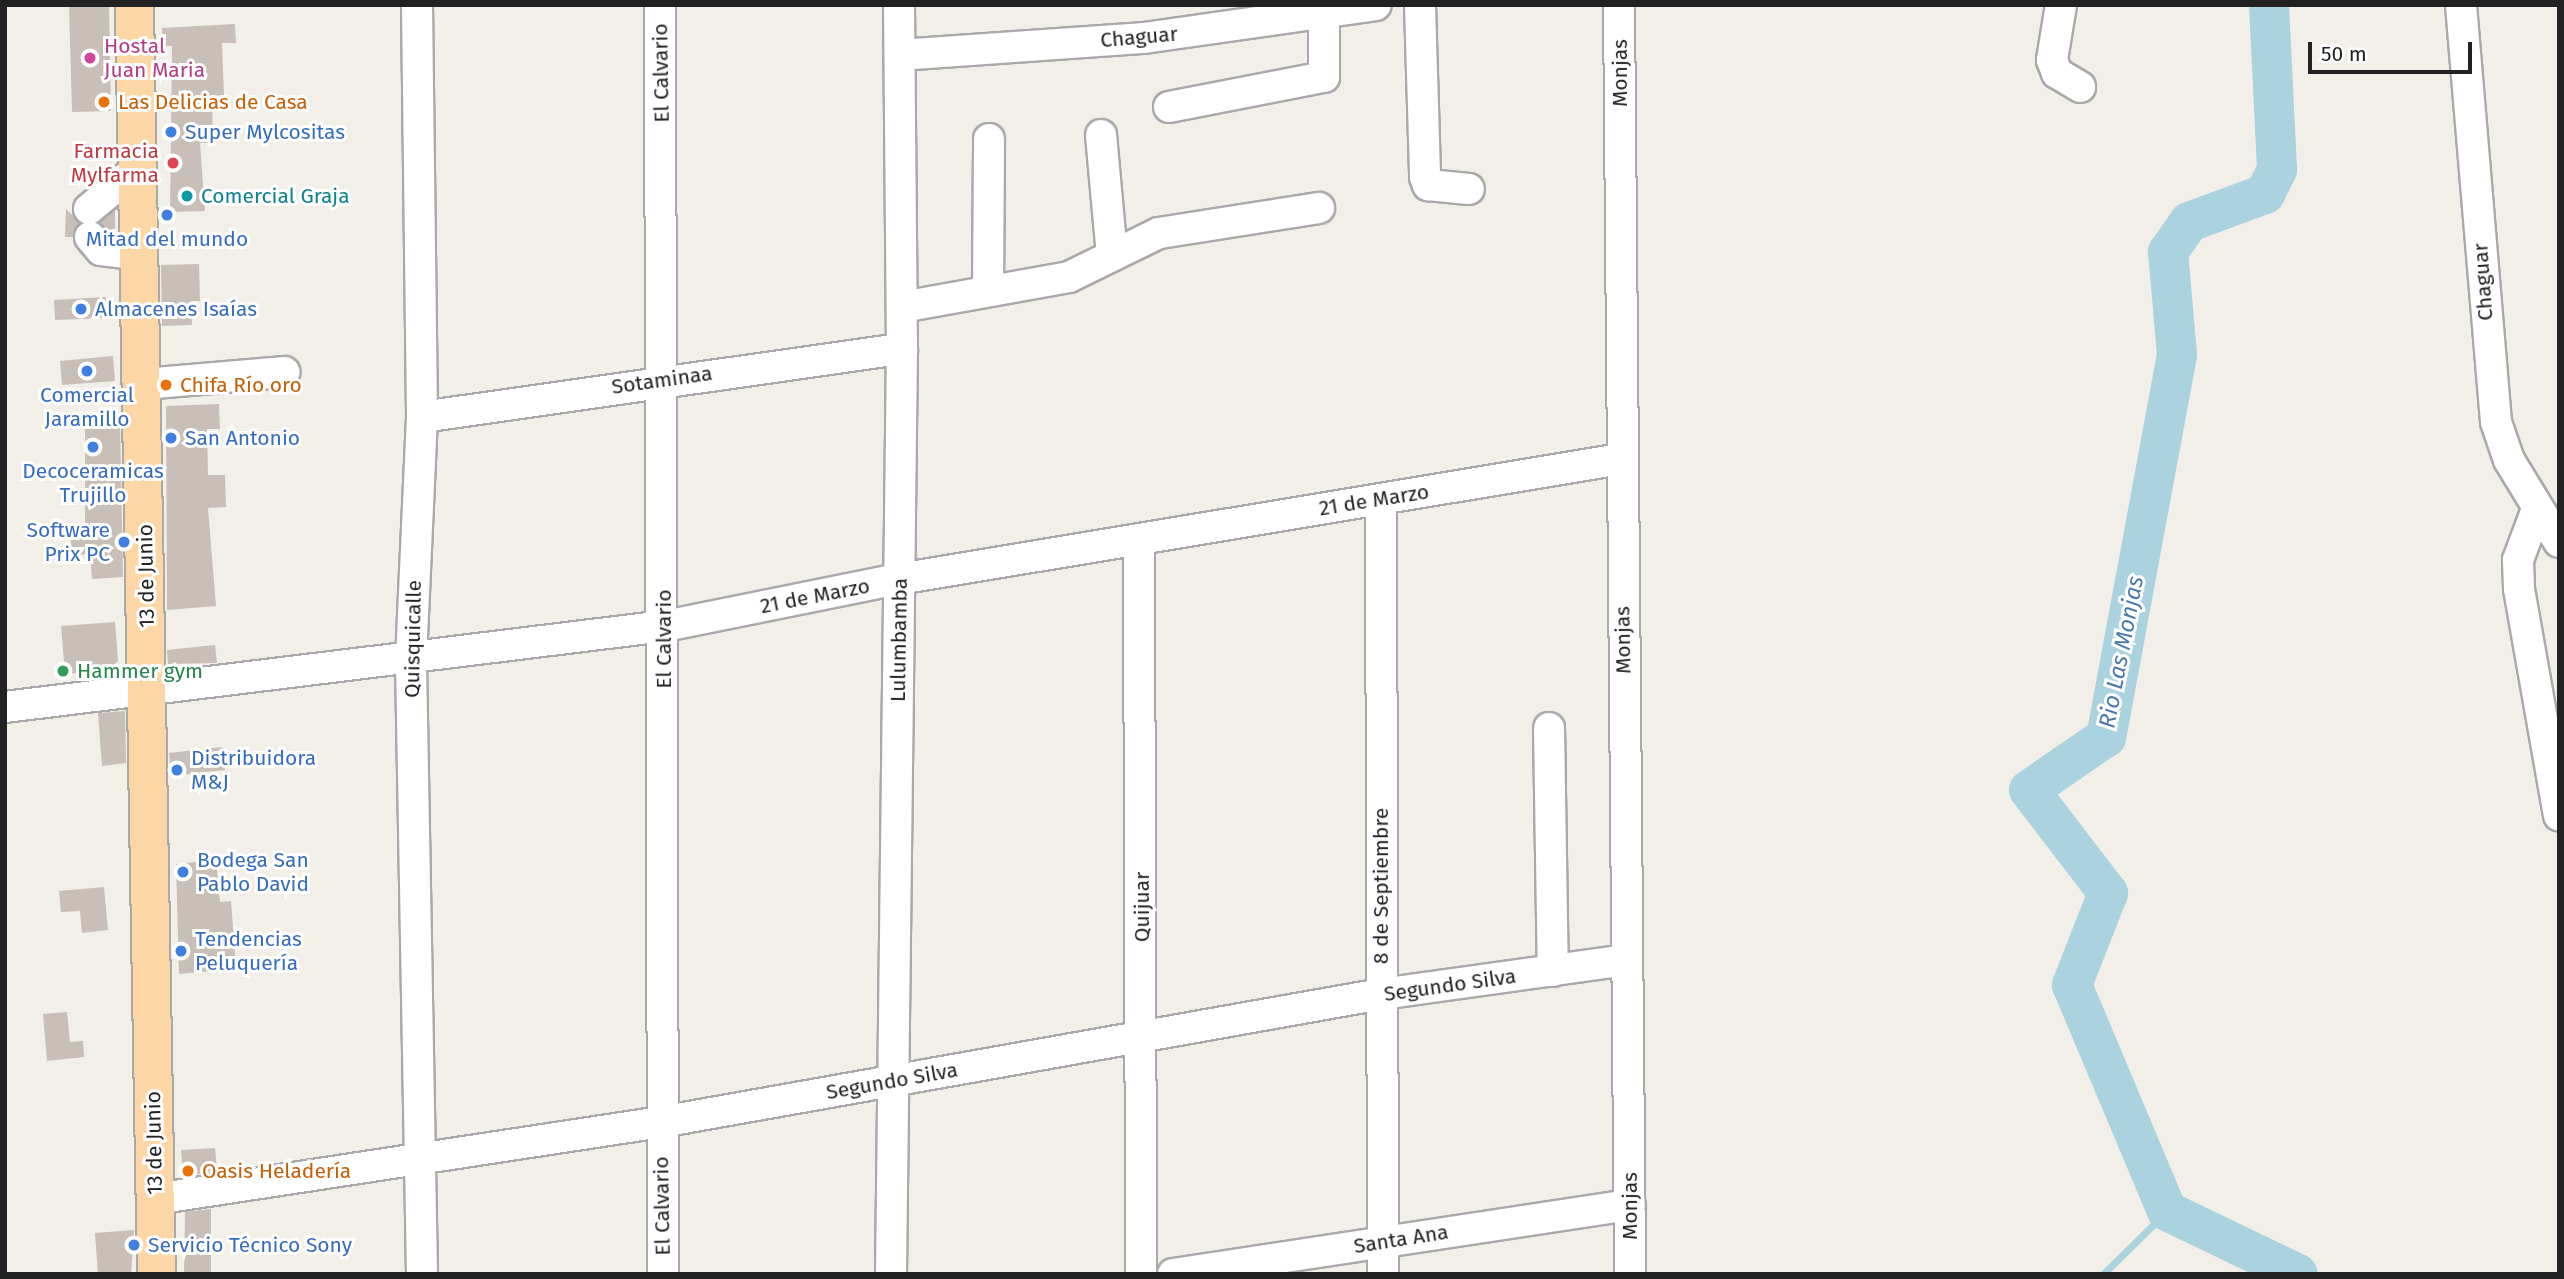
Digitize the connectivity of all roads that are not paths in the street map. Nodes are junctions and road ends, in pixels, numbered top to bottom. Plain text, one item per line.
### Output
1 (134, 5) edge
2 (418, 5) edge
3 (660, 5) edge
4 (899, 5) edge
5 (1376, 5) edge
6 (1420, 5) edge
7 (1619, 5) edge
8 (2061, 5) edge
9 (2461, 5) edge
10 (1310, 13) edge
11 (900, 55) junction
12 (2080, 88) dead end
13 (1169, 107) dead end
14 (1101, 135) dead end
15 (989, 139) dead end
16 (136, 170) junction
17 (1469, 189) dead end
18 (1319, 208) dead end
19 (136, 254) junction
20 (1112, 256) junction
21 (988, 291) junction
22 (902, 307) junction
23 (902, 349) junction
24 (284, 372) dead end
25 (660, 379) junction
26 (144, 384) junction
27 (422, 417) junction
28 (1621, 459) junction
29 (1381, 499) junction
30 (2537, 509) junction
31 (1139, 540) junction
32 (2559, 542) edge
33 (899, 579) junction
34 (665, 626) junction
35 (411, 662) junction
36 (148, 692) junction
37 (5, 707) edge
38 (1549, 728) dead end
39 (2559, 816) edge
40 (1627, 960) junction
41 (1553, 971) junction
42 (1381, 994) junction
43 (1143, 1036) junction
44 (894, 1081) junction
45 (661, 1122) junction
46 (421, 1162) junction
47 (155, 1199) junction
48 (1630, 1205) junction
49 (1383, 1242) junction
50 (156, 1274) edge
51 (422, 1274) edge
52 (663, 1274) edge
53 (891, 1274) edge
54 (1141, 1274) edge
55 (1173, 1274) edge
56 (1383, 1274) edge
57 (1630, 1274) edge

1 - 16 main road, 13 de Junio
2 - 27 street, Quisquicalle
3 - 25 street, El Calvario
4 - 11 street, Lulumbamba
5 - 10 street, Chaguar
6 - 17 street
7 - 28 street, Monjas
8 - 12 street
9 - 30 street, Chaguar
10 - 11 street, Chaguar
10 - 13 street
11 - 22 street, Lulumbamba
14 - 20 street
15 - 21 street
16 - 19 main road, 13 de Junio
16 - 19 street
18 - 20 street
19 - 26 main road, 13 de Junio
20 - 21 street
21 - 22 street
22 - 23 street, Lulumbamba
23 - 25 street, Sotaminaa
23 - 33 street, Lulumbamba
24 - 26 street
25 - 27 street, Sotaminaa
25 - 34 street, El Calvario
26 - 36 main road, 13 de Junio
27 - 35 street, Quisquicalle
28 - 29 street, 21 de Marzo
28 - 40 street, Monjas
29 - 31 street, 21 de Marzo
29 - 42 street, 8 de Septiembre
30 - 32 street, Chaguar
30 - 39 street
31 - 33 street, 21 de Marzo
31 - 43 street, Quijuar
33 - 34 street, 21 de Marzo
33 - 44 street, Lulumbamba
34 - 35 street, 21 de Marzo
34 - 45 street, El Calvario
35 - 36 street, 21 de Marzo
35 - 46 street, Quisquicalle
36 - 37 street, 21 de Marzo
36 - 47 main road, 13 de Junio
38 - 41 street
40 - 41 street, Segundo Silva
40 - 48 street, Monjas
41 - 42 street, Segundo Silva
42 - 43 street, Segundo Silva
42 - 49 street, 8 de Septiembre
43 - 44 street, Segundo Silva
43 - 54 street, Quijuar
44 - 45 street, Segundo Silva
44 - 53 street, Lulumbamba
45 - 46 street, Segundo Silva
45 - 52 street, El Calvario
46 - 47 street, Segundo Silva
46 - 51 street, Quisquicalle
47 - 50 main road, 13 de Junio
48 - 49 street, Santa Ana
48 - 57 street, Monjas
49 - 55 street, Santa Ana
49 - 56 street, 8 de Septiembre

